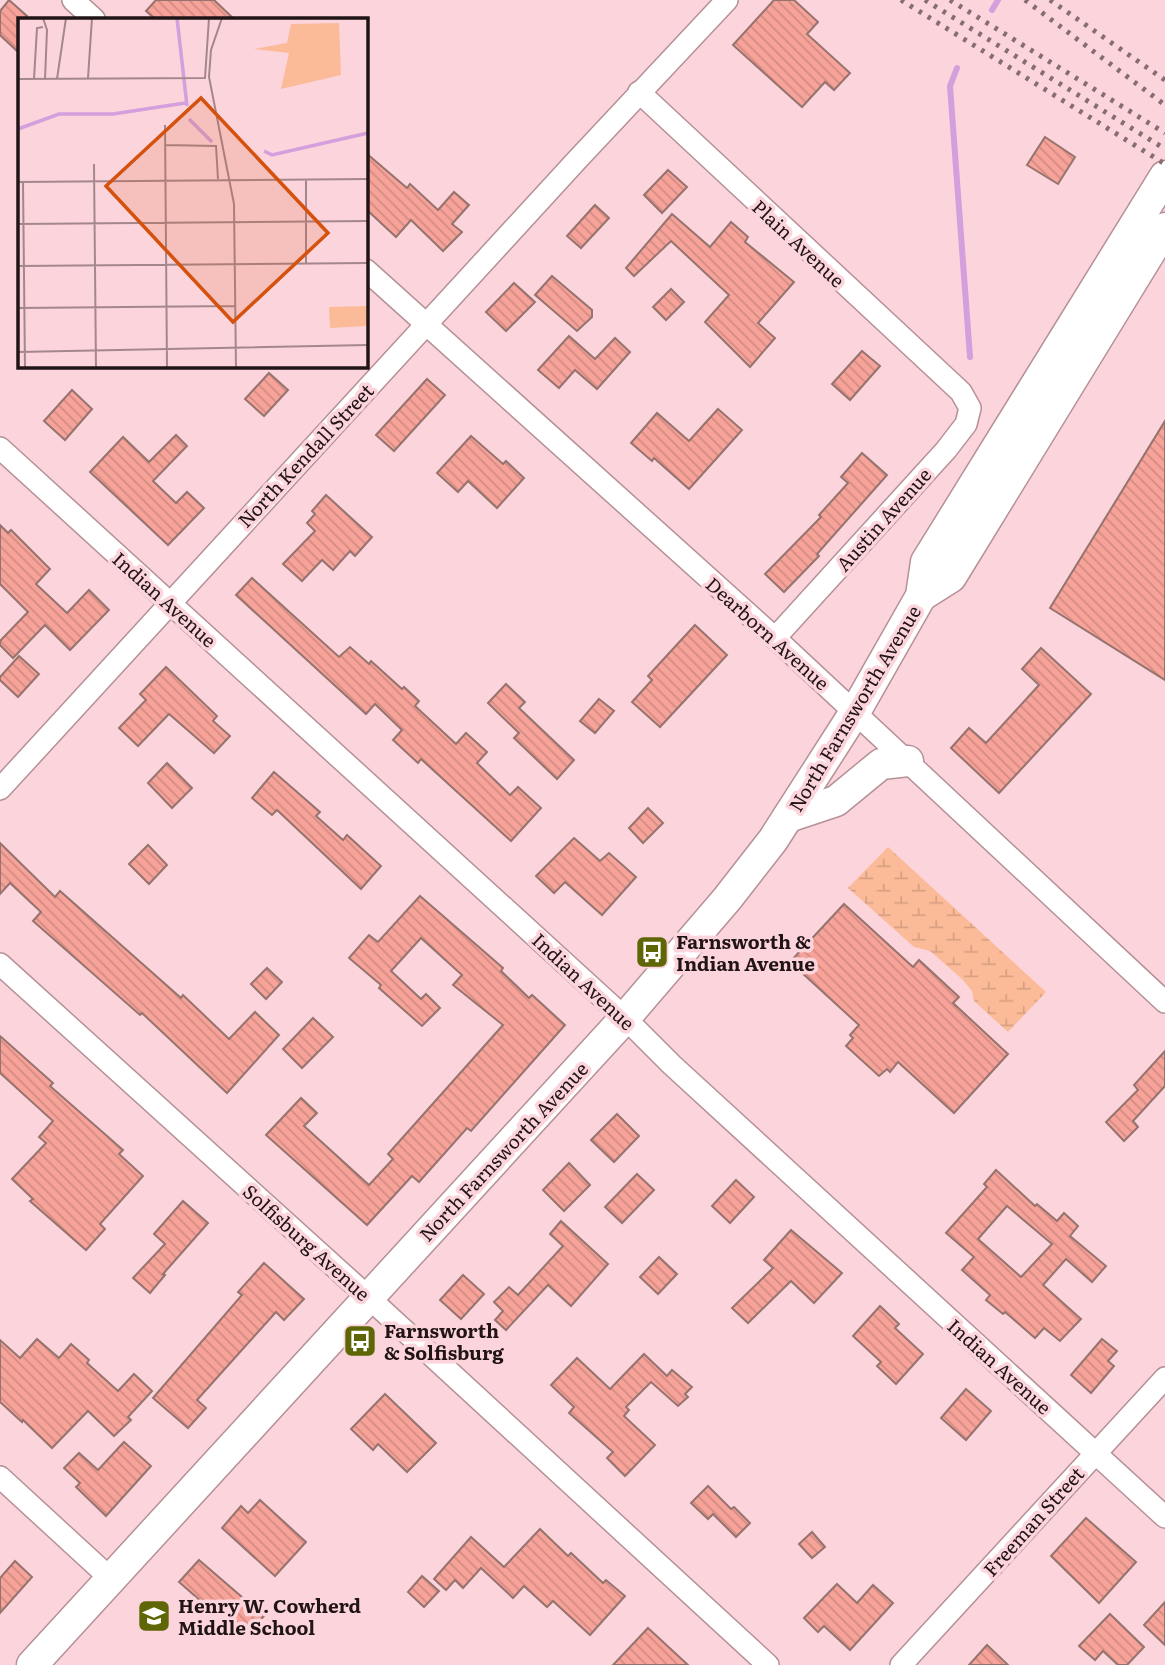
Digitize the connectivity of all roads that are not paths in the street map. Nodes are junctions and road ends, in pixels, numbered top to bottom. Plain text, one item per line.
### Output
1 (73, 0) edge
2 (727, 0) edge
3 (93, 18) edge
4 (639, 93) junction
5 (1165, 176) edge
6 (1165, 228) edge
7 (368, 272) edge
8 (425, 325) junction
9 (961, 392) joint
10 (0, 448) edge
11 (980, 502) junction
12 (170, 603) junction
13 (775, 638) junction
14 (855, 712) junction
15 (908, 761) junction
16 (0, 789) edge
17 (788, 817) junction
18 (0, 964) edge
19 (1165, 1002) edge
20 (625, 1018) junction
21 (368, 1297) junction
22 (1165, 1378) edge
23 (1096, 1453) junction
24 (0, 1477) edge
25 (1165, 1517) edge
26 (111, 1579) junction
27 (32, 1665) edge
28 (768, 1665) edge
29 (901, 1665) edge

1 - 3 street
2 - 4 street, North Kendall Street
4 - 8 street, North Kendall Street
4 - 9 street, Plain Avenue
5 - 11 main road, North Farnsworth Avenue
6 - 11 main road, North Farnsworth Avenue
7 - 8 street, Dearborn Avenue
8 - 12 street, North Kendall Street
8 - 13 street, Dearborn Avenue
9 - 13 street, Austin Avenue
10 - 12 street, Indian Avenue
11 - 14 main road, North Farnsworth Avenue
12 - 16 street, North Kendall Street
12 - 20 street, Indian Avenue
13 - 14 street, Dearborn Avenue
14 - 15 street, Dearborn Avenue
14 - 17 main road, North Farnsworth Avenue
15 - 17 main road
15 - 19 street, Dearborn Avenue
17 - 20 main road, North Farnsworth Avenue
18 - 21 street, Solfisburg Avenue
20 - 21 main road, North Farnsworth Avenue
20 - 23 street, Indian Avenue
21 - 26 main road, North Farnsworth Avenue
21 - 28 street, Solfisburg Avenue
22 - 23 street, Freeman Street
23 - 25 street, Indian Avenue
23 - 29 street, Freeman Street
24 - 26 street
26 - 27 main road, North Farnsworth Avenue

